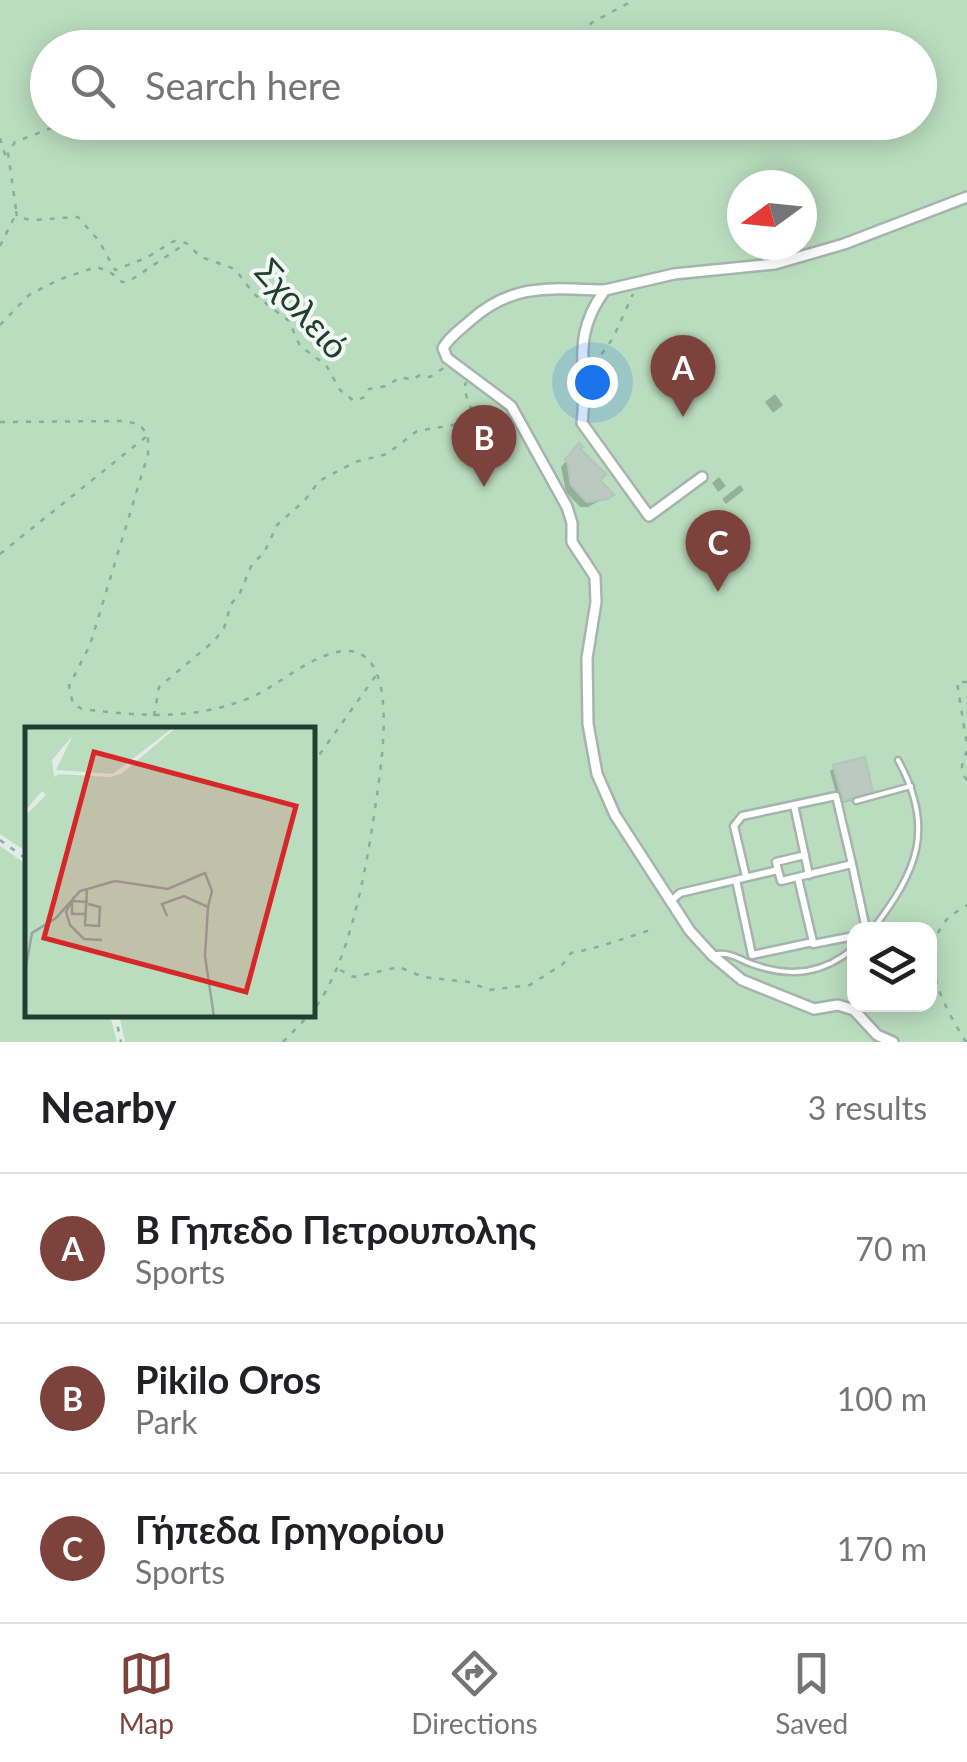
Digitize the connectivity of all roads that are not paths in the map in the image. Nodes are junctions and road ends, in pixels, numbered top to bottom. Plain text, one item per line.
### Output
1 (967, 196) edge
2 (605, 290) junction
3 (702, 477) dead end
4 (898, 760) dead end
5 (911, 786) junction
6 (856, 801) dead end
7 (794, 805) junction
8 (805, 855) junction
9 (852, 864) junction
10 (778, 870) junction
11 (810, 875) junction
12 (746, 878) junction
13 (798, 878) junction
14 (736, 880) junction
15 (671, 901) junction
16 (868, 922) edge
17 (876, 922) edge
18 (847, 938) edge
19 (812, 942) junction
20 (847, 953) edge
21 (712, 955) junction
22 (893, 1042) edge

1 - 2 street
2 - 3 street
2 - 15 street
4 - 5 lane
5 - 6 lane
5 - 17 lane
7 - 8 street
7 - 9 street
7 - 12 street
8 - 10 street
8 - 11 street
9 - 11 street
9 - 16 street
10 - 12 street
10 - 13 street
11 - 13 street
12 - 14 street
13 - 19 street
14 - 15 street
14 - 19 street
15 - 21 street
18 - 19 street
20 - 21 lane
21 - 22 street

